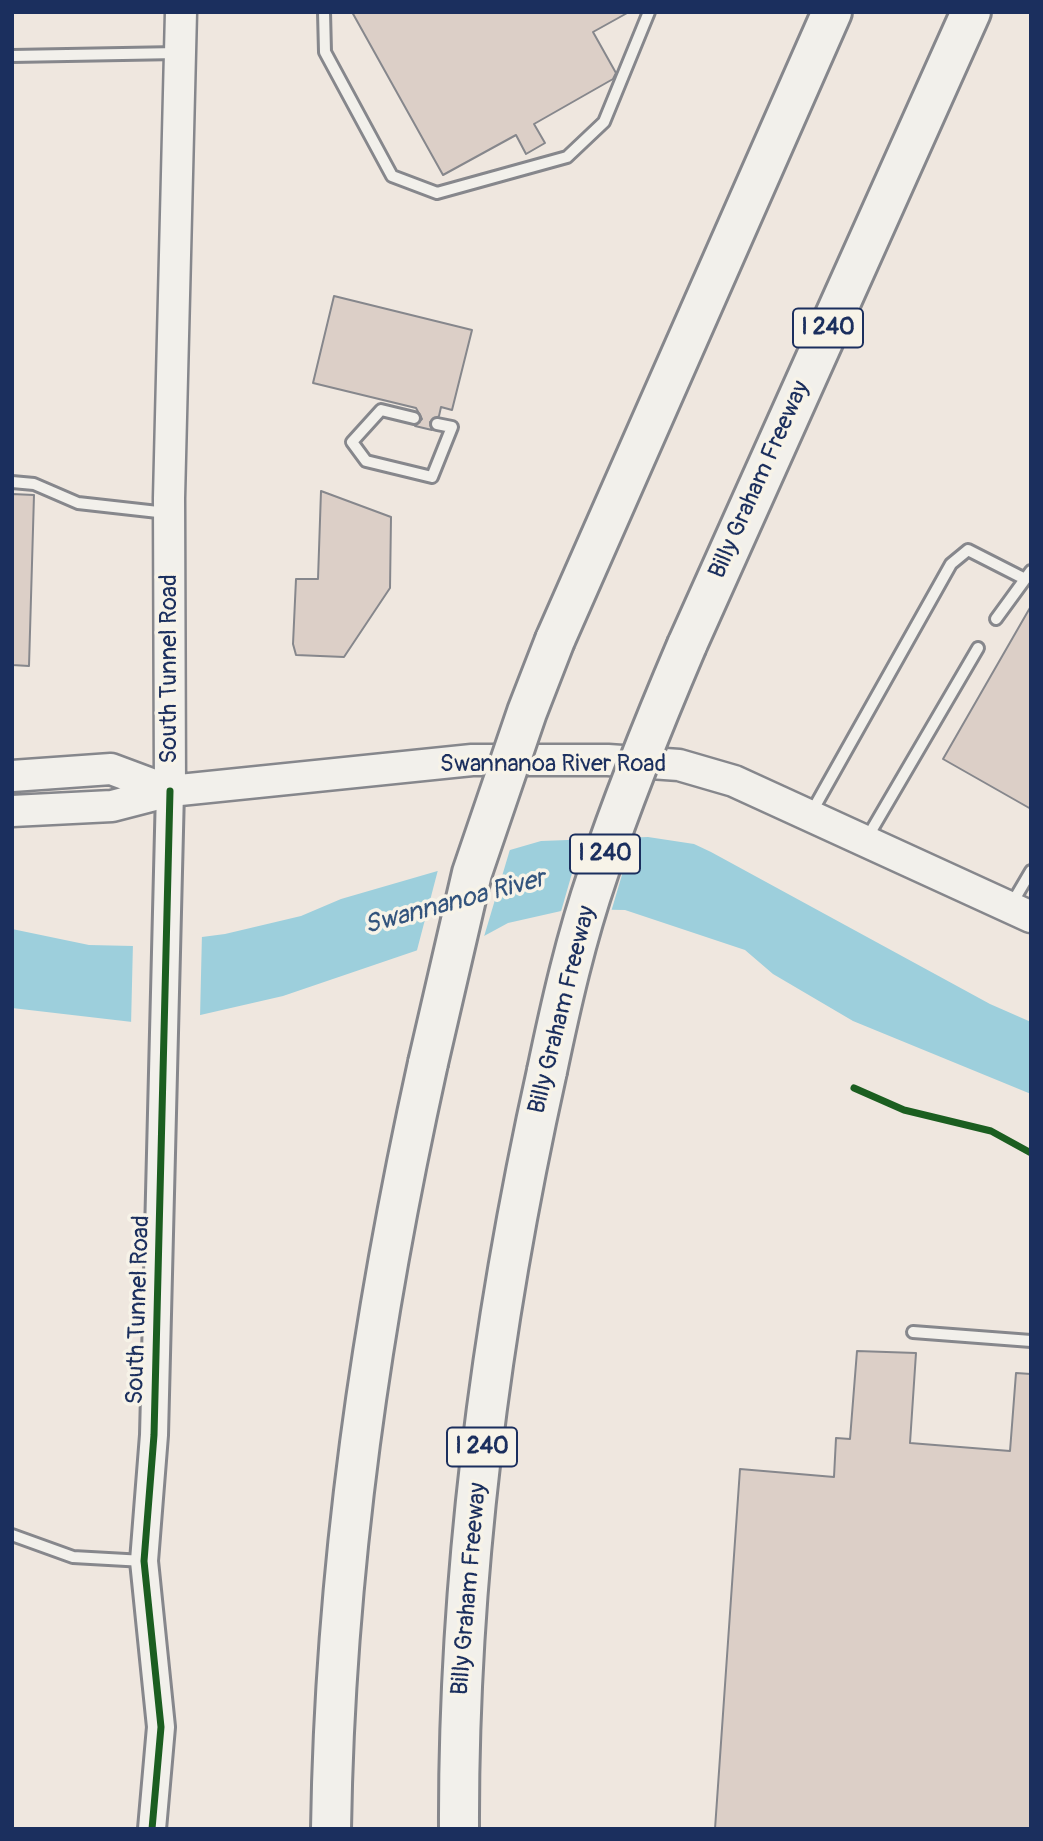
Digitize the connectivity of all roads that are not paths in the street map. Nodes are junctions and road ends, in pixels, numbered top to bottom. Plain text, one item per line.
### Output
1 (181, 12) edge
2 (324, 12) edge
3 (649, 12) edge
4 (832, 12) edge
5 (971, 12) edge
6 (180, 53) junction
7 (12, 56) edge
8 (414, 418) dead end
9 (437, 424) dead end
10 (12, 482) edge
11 (169, 513) junction
12 (1027, 575) edge
13 (996, 620) dead end
14 (978, 648) dead end
15 (12, 776) edge
16 (170, 791) junction
17 (12, 811) edge
18 (810, 816) junction
19 (866, 841) junction
20 (1031, 871) edge
21 (1020, 912) edge
22 (913, 1332) dead end
23 (1031, 1341) edge
24 (12, 1535) edge
25 (144, 1561) junction
26 (152, 1829) edge
27 (331, 1829) edge
28 (459, 1829) edge

1 - 6 main road, South Tunnel Road
2 - 3 lane
4 - 27 highway, bridge
5 - 28 highway, Billy Graham Freeway / I 240, bridge
6 - 7 lane
6 - 11 main road, South Tunnel Road
8 - 9 lane
10 - 11 lane
11 - 16 main road, South Tunnel Road
12 - 13 lane
12 - 18 lane
14 - 19 lane
15 - 16 main road, Swannanoa River Road
16 - 17 main road, Swannanoa River Road
16 - 18 main road, Swannanoa River Road
16 - 25 street, South Tunnel Road
18 - 19 main road, Swannanoa River Road
19 - 21 main road, Swannanoa River Road
20 - 21 lane
22 - 23 lane
24 - 25 lane
25 - 26 street, South Tunnel Road

